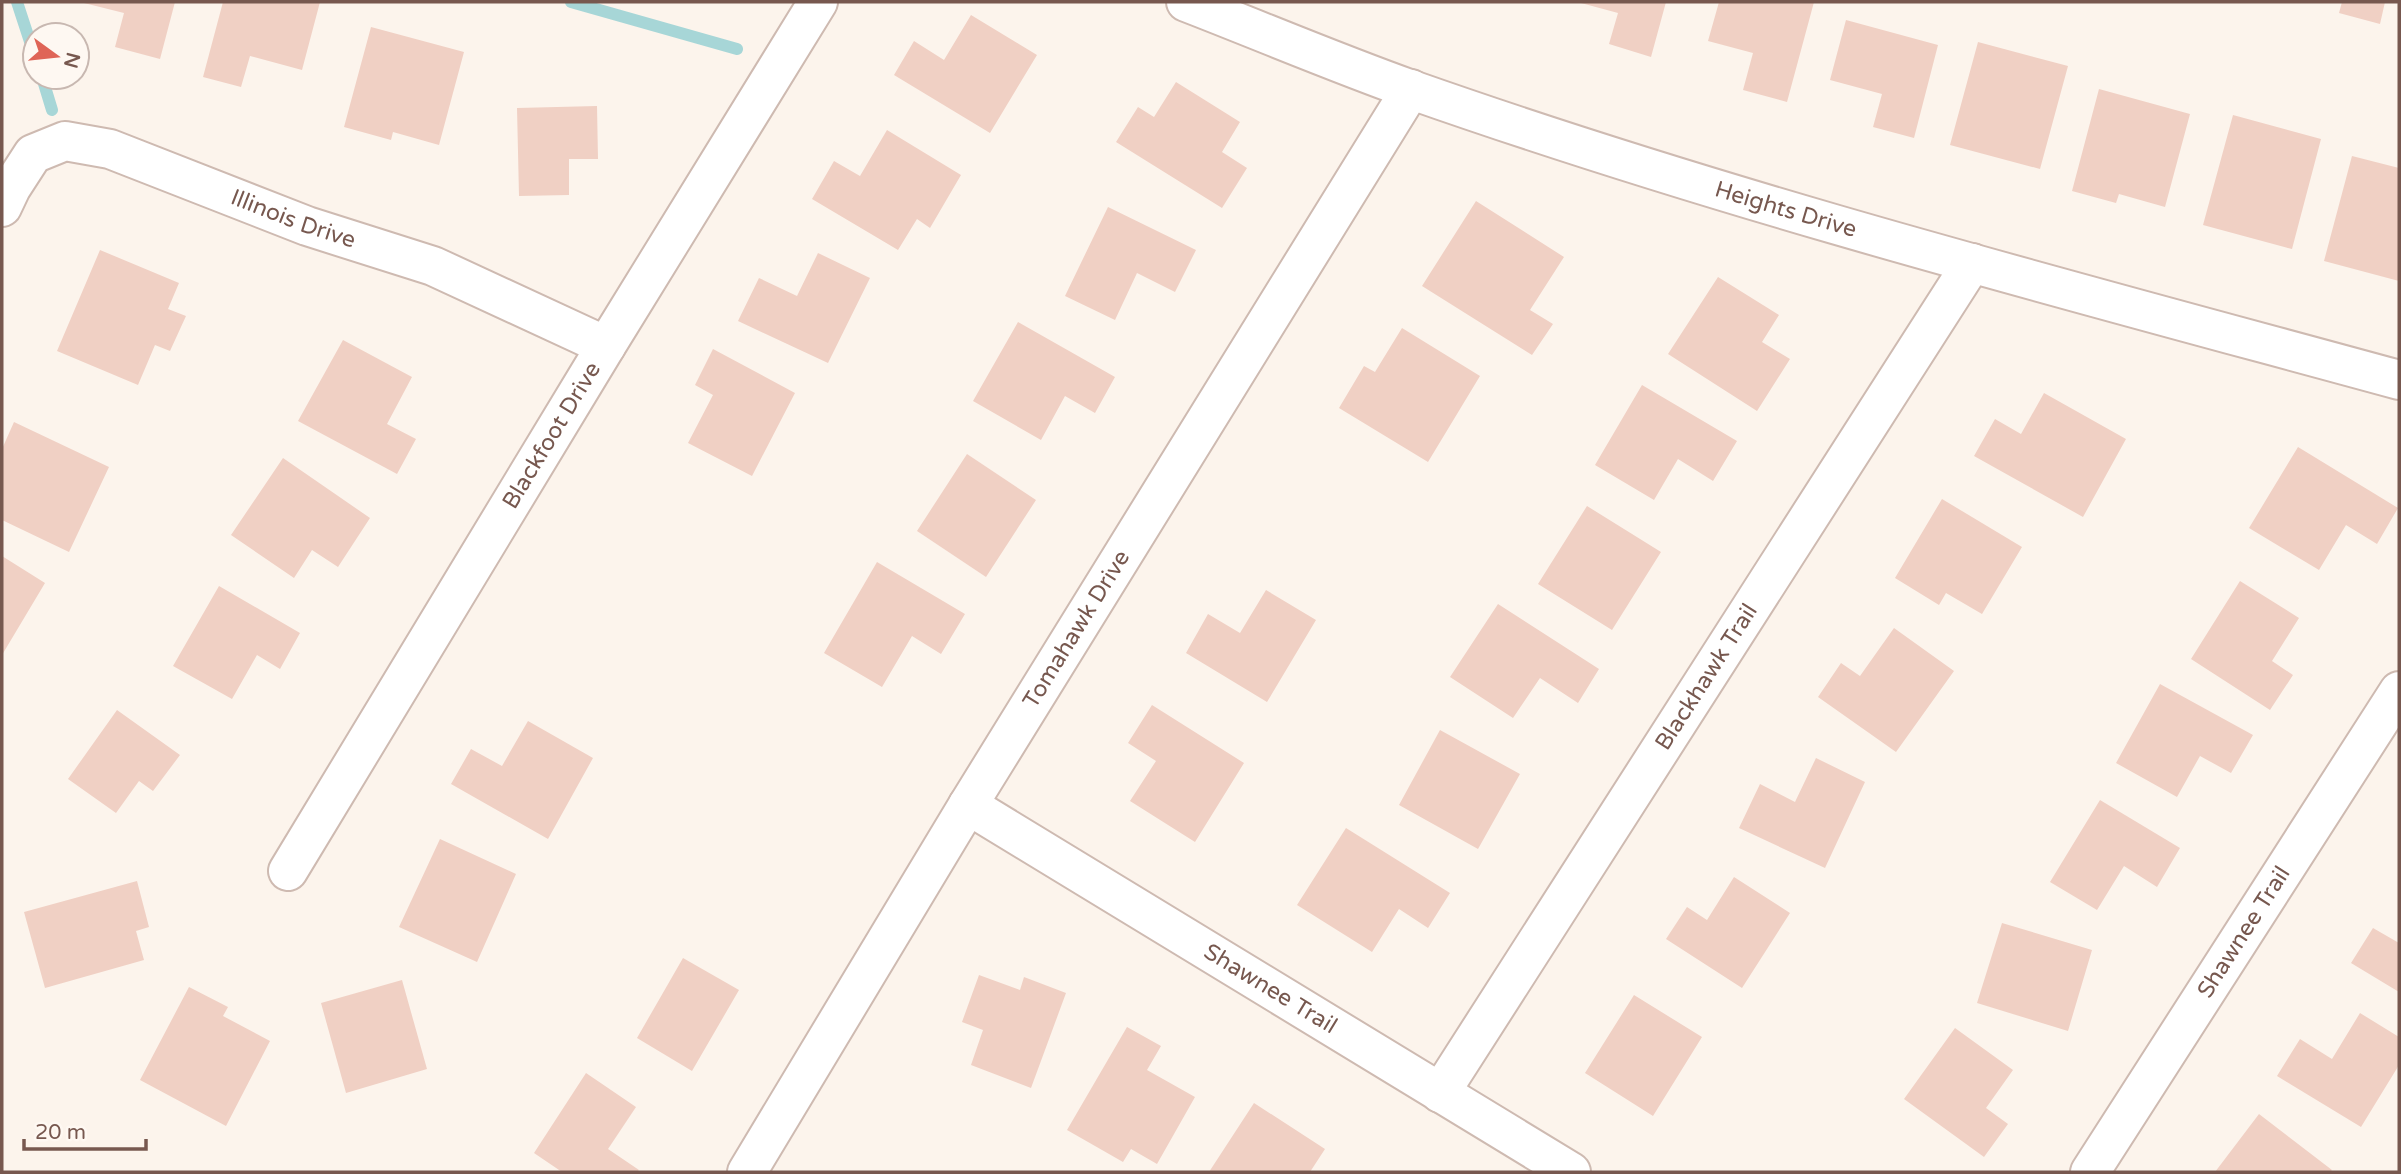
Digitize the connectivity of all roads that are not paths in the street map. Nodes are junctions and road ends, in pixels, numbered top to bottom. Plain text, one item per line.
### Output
1 (818, 2) edge
2 (1186, 2) edge
3 (1411, 89) junction
4 (2, 207) edge
5 (1972, 263) junction
6 (606, 346) junction
7 (2399, 380) edge
8 (2399, 691) edge
9 (968, 805) junction
10 (288, 871) dead end
11 (1440, 1093) junction
12 (747, 1172) edge
13 (1571, 1172) edge
14 (2090, 1172) edge

1 - 6 street, Blackfoot Drive
2 - 3 street, Heights Drive
3 - 5 street, Heights Drive
3 - 9 street, Tomahawk Drive
4 - 6 street, Illinois Drive
5 - 7 street, Heights Drive
5 - 11 street, Blackhawk Trail
6 - 10 street, Blackfoot Drive
8 - 14 street, Shawnee Trail
9 - 11 street, Shawnee Trail
9 - 12 street, Tomahawk Drive
11 - 13 street, Shawnee Trail

